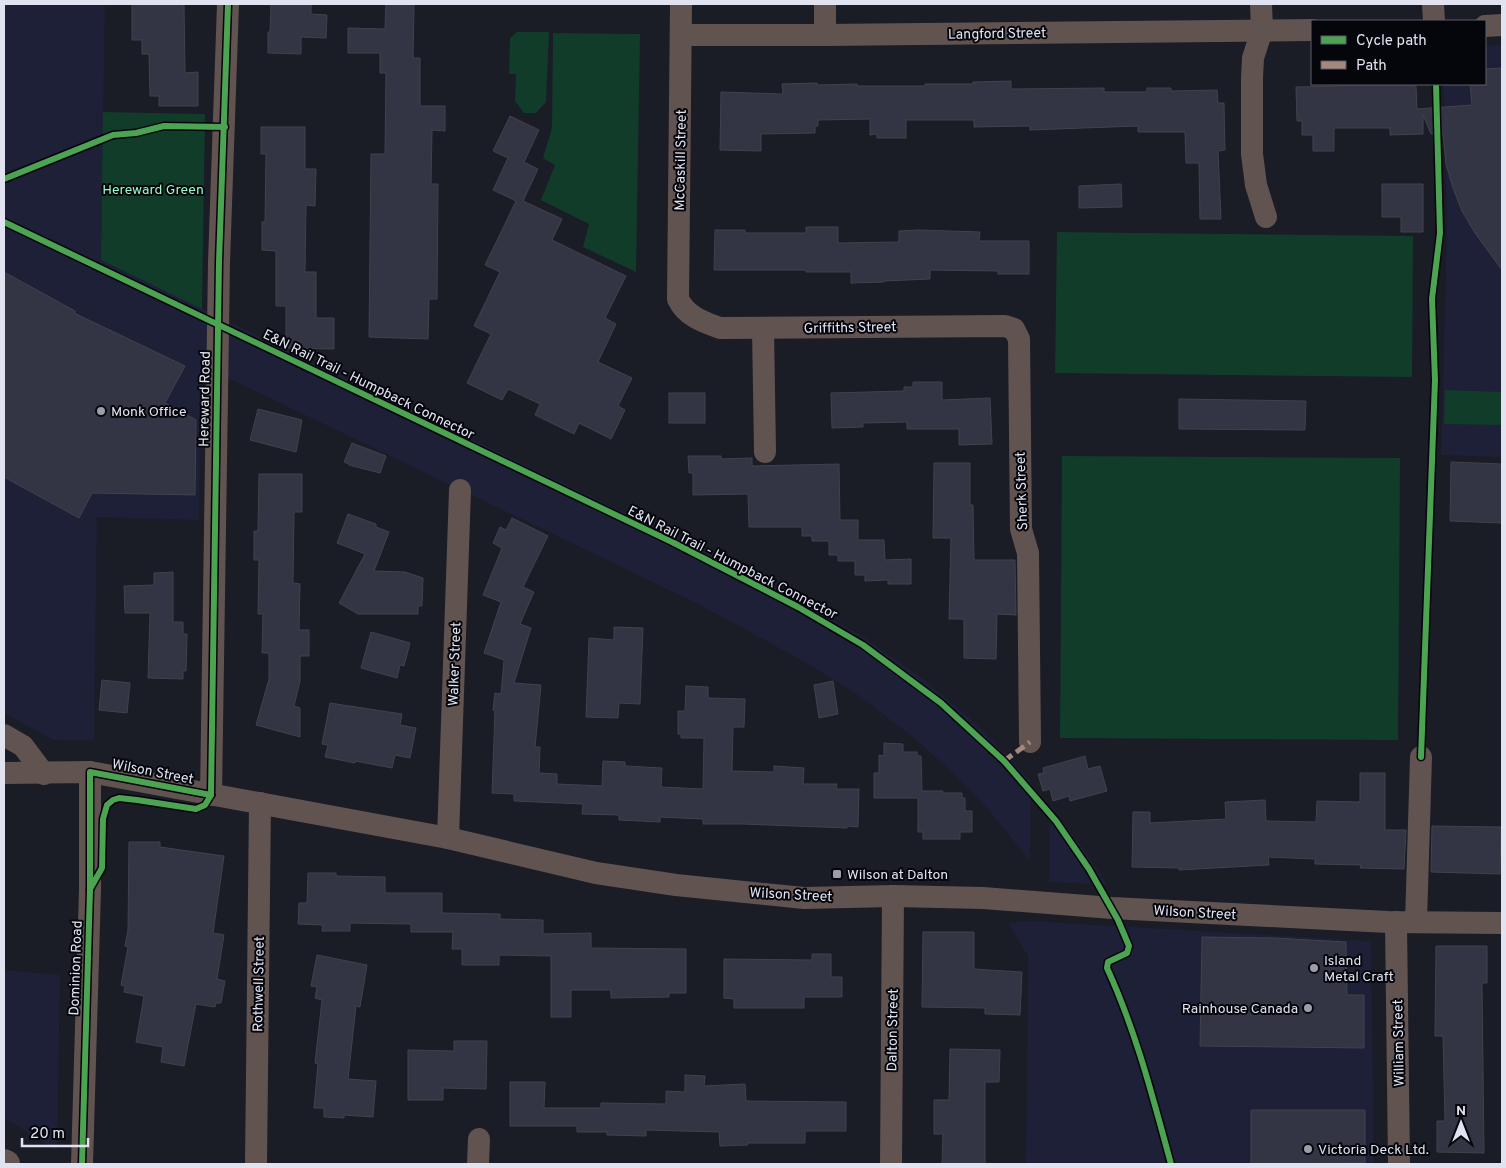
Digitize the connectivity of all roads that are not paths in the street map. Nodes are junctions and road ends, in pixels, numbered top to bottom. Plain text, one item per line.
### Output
1 (228, 4) edge
2 (681, 4) edge
3 (825, 4) edge
4 (1262, 4) edge
5 (1433, 4) edge
6 (1434, 20) edge
7 (1502, 25) edge
8 (1486, 26) edge
9 (1262, 30) junction
10 (1311, 30) edge
11 (681, 35) junction
12 (825, 35) junction
13 (1266, 217) dead end
14 (689, 313) joint
15 (763, 328) junction
16 (1014, 330) joint
17 (765, 452) dead end
18 (460, 490) dead end
19 (4, 735) edge
20 (1030, 742) dead end
21 (1421, 757) dead end
22 (90, 772) junction
23 (4, 774) edge
24 (44, 774) junction
25 (211, 795) junction
26 (260, 803) junction
27 (448, 838) junction
28 (894, 896) junction
29 (1406, 922) junction
30 (1502, 923) edge
31 (480, 1139) dead end
32 (82, 1164) edge
33 (256, 1164) edge
34 (478, 1164) edge
35 (890, 1164) edge
36 (1399, 1164) edge

1 - 25 street, Hereward Road
2 - 11 street, McCaskill Street
3 - 12 street
4 - 9 street
5 - 6 street
7 - 8 street
9 - 10 street, Langford Street
9 - 12 street, Langford Street
9 - 13 street
11 - 12 street, Langford Street
11 - 14 street, McCaskill Street
14 - 15 street, Griffiths Street
15 - 16 street, Griffiths Street
15 - 17 street
16 - 20 street, Sherk Street
18 - 27 street, Walker Street
19 - 24 street
21 - 29 street, William Street
22 - 24 street, Wilson Street
22 - 25 street, Wilson Street
22 - 32 street, Dominion Road
23 - 24 street, Wilson Street
25 - 26 street, Wilson Street
26 - 27 street, Wilson Street
26 - 33 street, Rothwell Street
27 - 28 street, Wilson Street
28 - 29 street, Wilson Street
28 - 35 street, Dalton Street
29 - 30 street, Wilson Street
29 - 36 street, William Street
31 - 34 street

